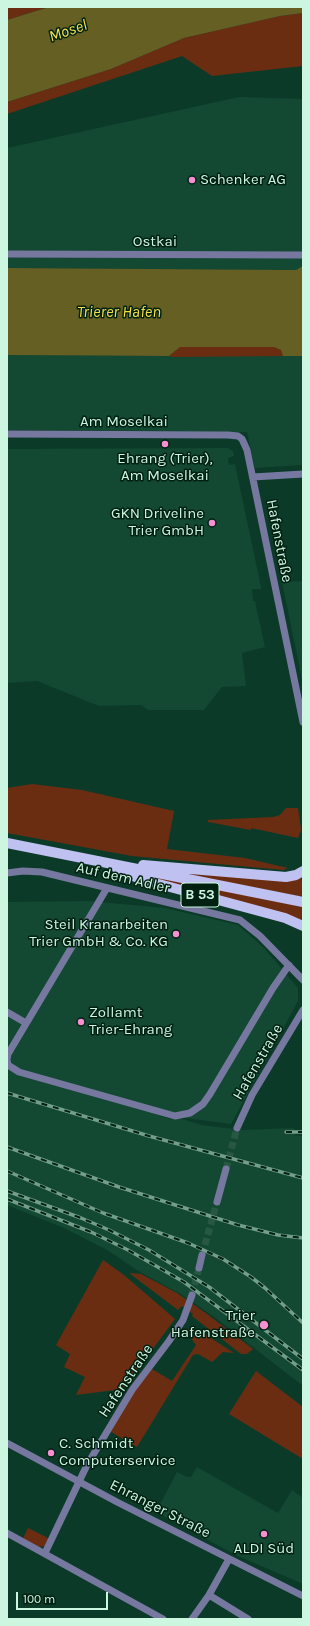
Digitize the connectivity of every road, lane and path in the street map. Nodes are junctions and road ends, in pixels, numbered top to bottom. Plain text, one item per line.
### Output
1 (7, 254) edge
2 (303, 255) edge
3 (7, 434) edge
4 (240, 437) joint
5 (303, 474) edge
6 (253, 477) junction
7 (303, 722) edge
8 (7, 843) edge
9 (97, 860) junction
10 (110, 863) junction
11 (303, 871) edge
12 (7, 873) edge
13 (107, 888) junction
14 (303, 902) edge
15 (303, 926) edge
16 (289, 965) junction
17 (303, 980) edge
18 (303, 1010) edge
19 (7, 1012) edge
20 (26, 1023) junction
21 (7, 1059) edge
22 (237, 1128) tunnel mouth
23 (226, 1169) tunnel mouth
24 (217, 1202) tunnel mouth
25 (202, 1255) tunnel mouth
26 (199, 1268) tunnel mouth
27 (192, 1295) tunnel mouth
28 (7, 1443) edge
29 (79, 1480) junction
30 (7, 1533) edge
31 (45, 1553) junction
32 (230, 1559) junction
33 (209, 1595) junction
34 (303, 1596) edge
35 (163, 1619) edge
36 (192, 1619) edge
37 (248, 1619) edge

1 - 2 street, Ostkai
3 - 4 street, Am Moselkai
4 - 6 street, Hafenstraße
5 - 6 street
6 - 7 street, Hafenstraße
8 - 9 main road, B 53
9 - 10 main road, B 53
9 - 15 main road, B 53
10 - 11 main road, B 53
10 - 14 main road, B 53
12 - 13 street, Auf dem Adler
13 - 16 street, Auf dem Adler
13 - 20 street
16 - 17 street, Auf dem Adler
16 - 21 street
18 - 22 street, Hafenstraße
19 - 20 street
20 - 21 street
23 - 24 street
25 - 26 street
27 - 29 street, Hafenstraße
28 - 29 street, Ehranger Straße
29 - 31 street, Hafenstraße
29 - 32 street, Ehranger Straße
30 - 31 street
31 - 35 street
32 - 33 street
32 - 34 street, Ehranger Straße
33 - 36 street
33 - 37 street

